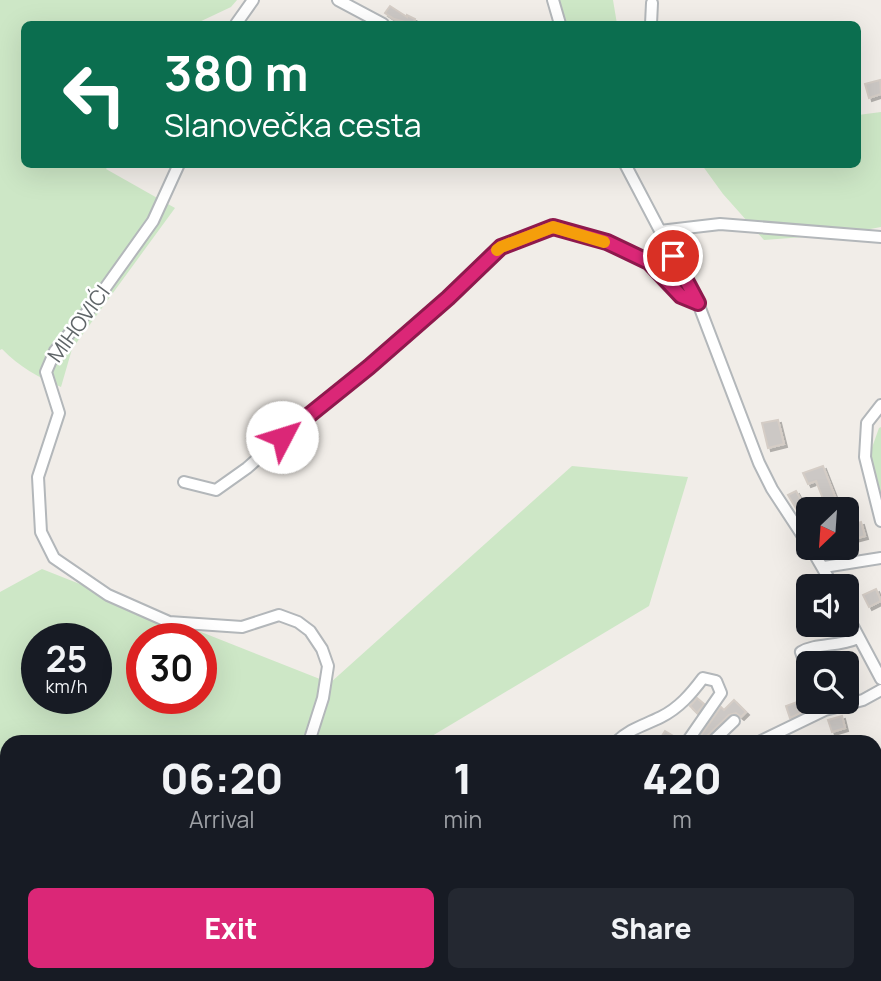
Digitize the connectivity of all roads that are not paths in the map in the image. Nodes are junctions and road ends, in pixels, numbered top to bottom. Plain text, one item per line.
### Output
1 (253, 0) edge
2 (338, 0) edge
3 (553, 0) edge
4 (652, 3) dead end
5 (237, 21) edge
6 (377, 21) edge
7 (559, 21) edge
8 (651, 21) edge
9 (176, 168) edge
10 (627, 168) edge
11 (660, 231) junction
12 (881, 237) edge
13 (698, 303) junction
14 (881, 405) edge
15 (184, 482) dead end
16 (881, 521) edge
17 (796, 525) edge
18 (881, 558) edge
19 (819, 560) edge
20 (824, 567) junction
21 (827, 574) edge
22 (858, 638) joint
23 (802, 651) edge
24 (881, 679) edge
25 (881, 690) edge
26 (859, 701) edge
27 (817, 714) edge
28 (734, 721) dead end
29 (311, 735) edge
30 (624, 735) edge
31 (692, 735) edge
32 (719, 735) edge
33 (774, 735) edge

1 - 5 street
2 - 6 street
3 - 7 street
4 - 8 street
9 - 29 street, MIHOVIĆI
10 - 11 street
11 - 12 street
11 - 13 street
13 - 15 street
13 - 17 street
14 - 16 street
18 - 20 street
19 - 20 street
20 - 21 street
22 - 23 street
22 - 24 street
25 - 26 street
27 - 33 street
28 - 32 street
30 - 31 street

